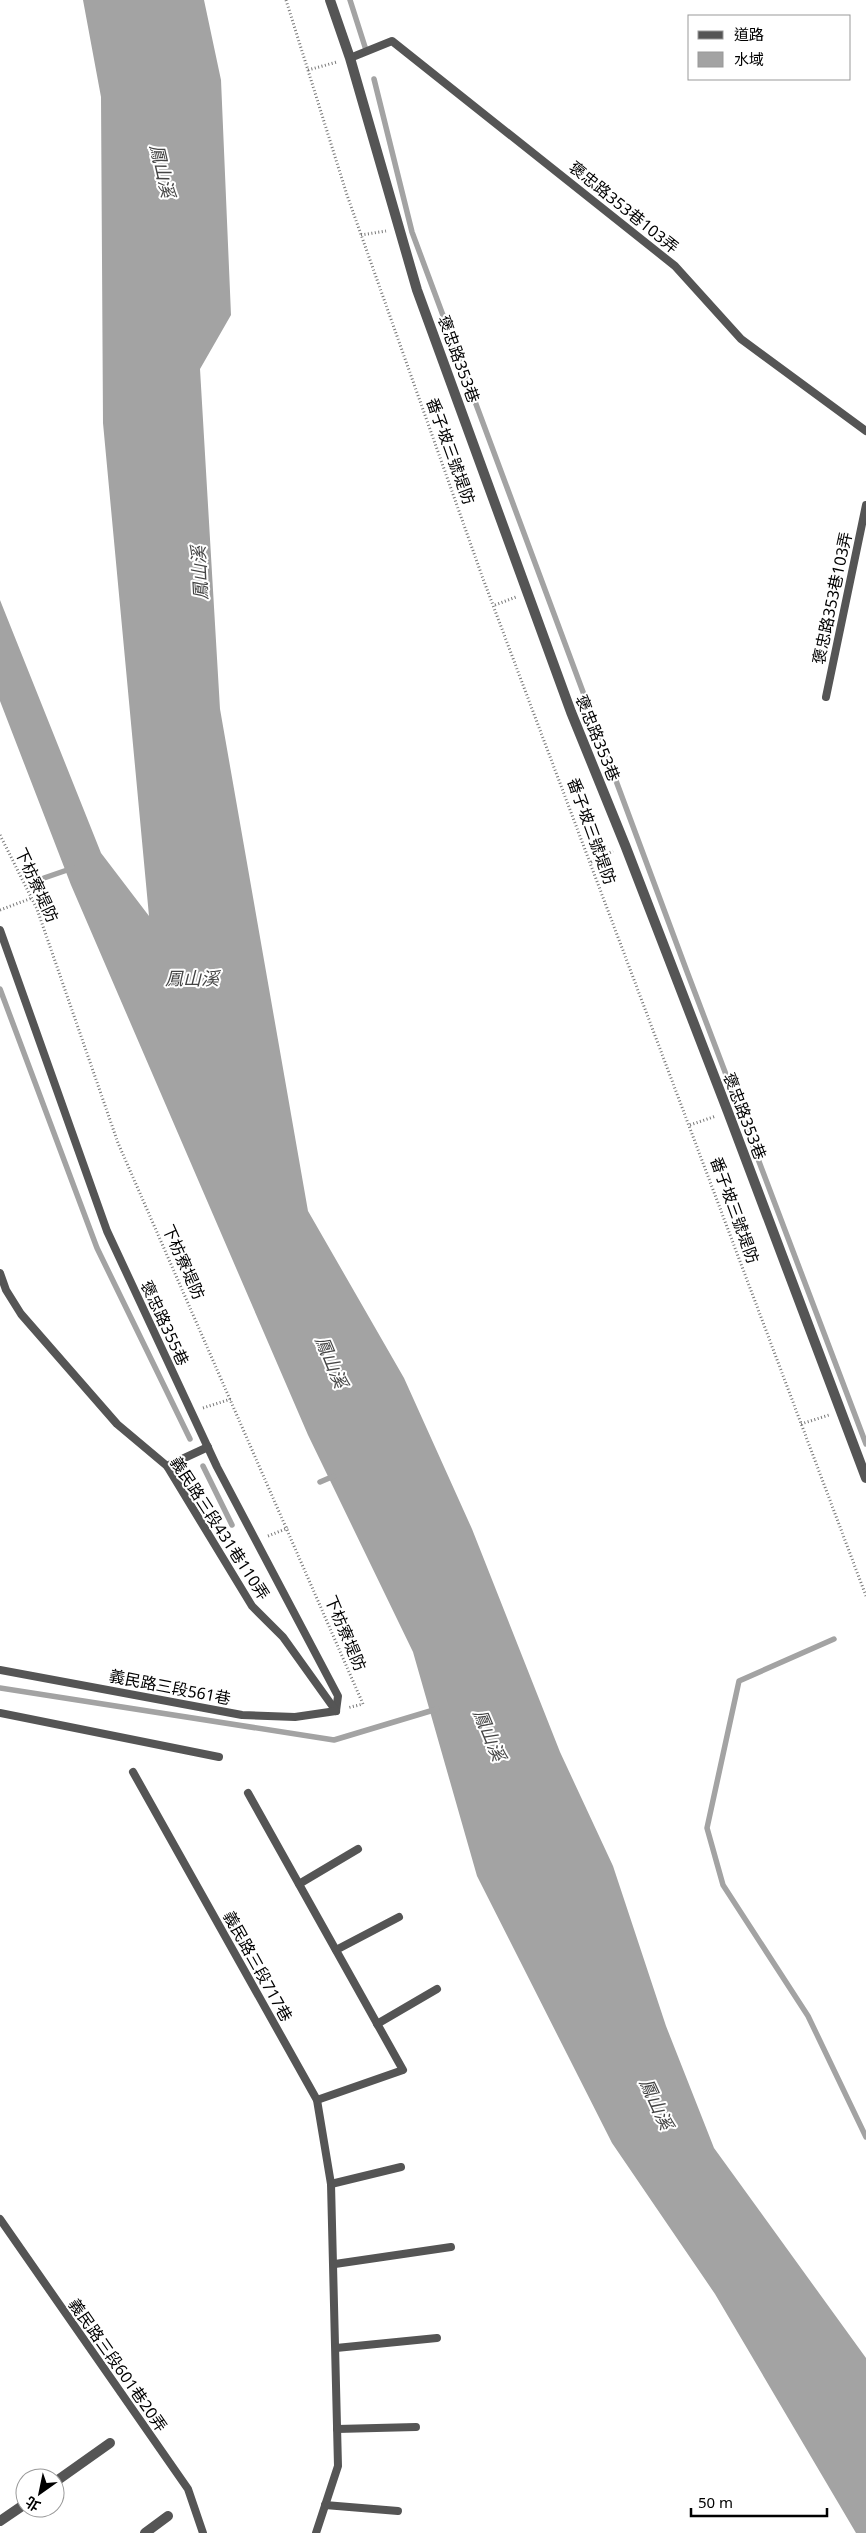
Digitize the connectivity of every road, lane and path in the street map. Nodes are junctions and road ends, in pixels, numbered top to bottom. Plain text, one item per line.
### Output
1 (286, 0) edge
2 (330, 0) edge
3 (350, 58) junction
4 (308, 70) junction
5 (399, 228) junction
6 (361, 235) junction
7 (866, 432) edge
8 (866, 505) edge
9 (529, 592) junction
10 (495, 605) junction
11 (826, 697) dead end
12 (0, 835) edge
13 (625, 845) junction
14 (591, 862) junction
15 (32, 898) junction
16 (0, 910) edge
17 (0, 930) edge
18 (728, 1112) junction
19 (690, 1124) junction
20 (0, 1273) edge
21 (231, 1399) junction
22 (192, 1412) junction
23 (841, 1412) junction
24 (801, 1424) junction
25 (208, 1447) junction
26 (167, 1466) junction
27 (866, 1478) edge
28 (288, 1528) junction
29 (256, 1541) junction
30 (866, 1596) edge
31 (0, 1670) edge
32 (336, 1711) junction
33 (0, 1713) edge
34 (219, 1757) dead end
35 (133, 1772) dead end
36 (248, 1793) dead end
37 (358, 1849) dead end
38 (299, 1884) junction
39 (399, 1917) dead end
40 (336, 1950) junction
41 (437, 1989) dead end
42 (378, 2024) junction
43 (317, 2100) junction
44 (401, 2167) dead end
45 (332, 2184) junction
46 (0, 2219) edge
47 (451, 2247) dead end
48 (335, 2264) junction
49 (437, 2338) dead end
50 (336, 2348) junction
51 (416, 2427) dead end
52 (337, 2429) junction
53 (110, 2442) dead end
54 (65, 2475) edge
55 (325, 2505) junction
56 (15, 2511) edge
57 (398, 2511) dead end
58 (168, 2516) dead end
59 (0, 2522) edge
60 (145, 2533) edge
61 (202, 2533) edge
62 (316, 2533) edge

1 - 4 path, 番子坡三號堤防
2 - 3 street, 褒忠路353巷
3 - 4 path
3 - 5 street, 褒忠路353巷
3 - 7 lane, 褒忠路353巷103弄
4 - 6 path, 番子坡三號堤防
5 - 6 path
5 - 9 street, 褒忠路353巷
6 - 10 path, 番子坡三號堤防
8 - 11 lane, 褒忠路353巷103弄
9 - 10 path
9 - 13 street, 褒忠路353巷
10 - 14 path, 番子坡三號堤防
12 - 15 path, 下枋寮堤防
13 - 14 path
13 - 18 street, 褒忠路353巷
14 - 19 path, 番子坡三號堤防
15 - 16 path
15 - 21 path, 下枋寮堤防
17 - 22 lane, 褒忠路355巷
18 - 19 path
18 - 23 street, 褒忠路353巷
19 - 24 path, 番子坡三號堤防
20 - 26 lane, 義民路三段431巷110弄
21 - 22 path
21 - 28 path, 下枋寮堤防
22 - 25 lane, 褒忠路355巷
23 - 24 path
23 - 27 street, 褒忠路353巷
24 - 30 path, 番子坡三號堤防
25 - 26 lane
25 - 29 lane, 褒忠路355巷
26 - 32 lane, 義民路三段431巷110弄
28 - 29 path
28 - 32 path, 下枋寮堤防
29 - 32 lane, 褒忠路355巷
31 - 32 lane, 義民路三段561巷
33 - 34 lane
35 - 43 lane, 義民路三段717巷
36 - 38 lane
37 - 38 lane
38 - 40 lane
39 - 40 lane
40 - 42 lane
41 - 42 lane
42 - 43 lane
43 - 45 lane, 義民路三段717巷
44 - 45 lane
45 - 48 lane, 義民路三段717巷
46 - 61 lane, 義民路三段601巷20弄
47 - 48 lane
48 - 50 lane, 義民路三段717巷
49 - 50 lane
50 - 52 lane, 義民路三段717巷
51 - 52 lane
52 - 55 lane, 義民路三段717巷
53 - 54 street
55 - 57 lane
55 - 62 lane, 義民路三段717巷
56 - 59 street
58 - 60 street

